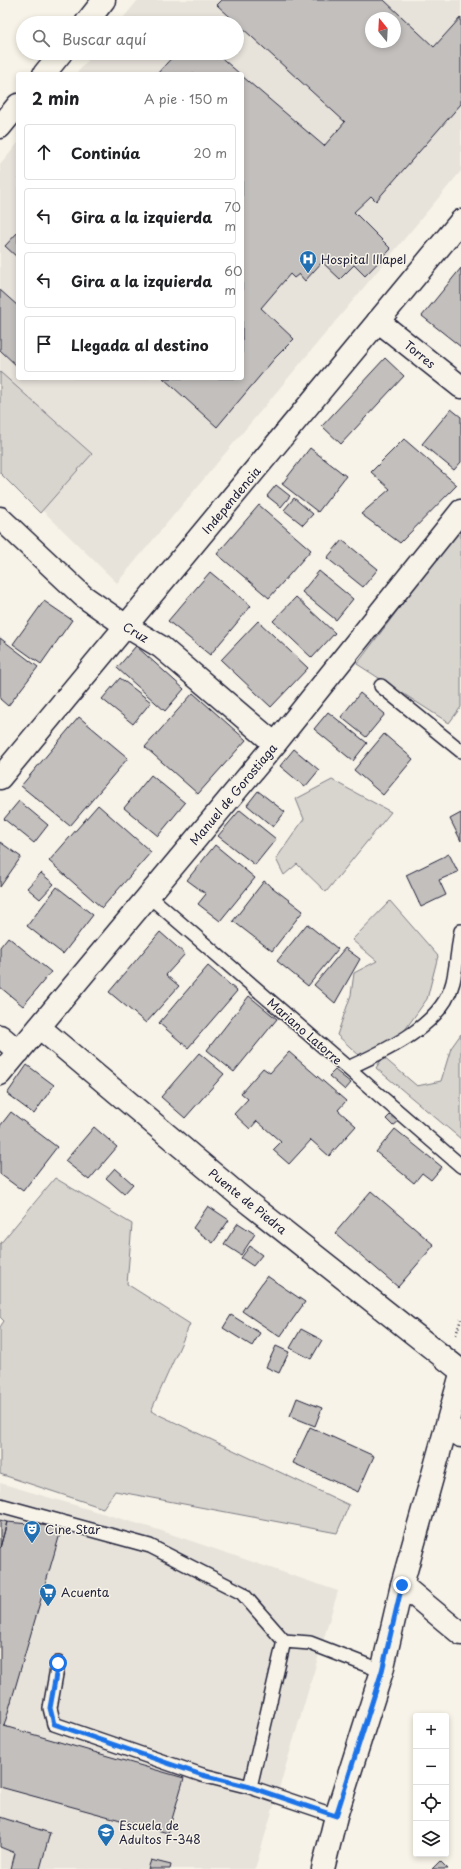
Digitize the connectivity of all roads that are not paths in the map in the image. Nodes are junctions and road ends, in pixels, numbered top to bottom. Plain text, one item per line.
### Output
1 (55, 60) edge
2 (46, 72) edge
3 (16, 107) edge
4 (0, 127) edge
5 (461, 221) edge
6 (378, 321) junction
7 (461, 387) edge
8 (461, 511) edge
9 (0, 518) edge
10 (126, 626) junction
11 (381, 686) dead end
12 (275, 744) junction
13 (461, 751) edge
14 (0, 778) edge
15 (149, 896) junction
16 (461, 931) edge
17 (39, 1027) junction
18 (0, 1036) edge
19 (19, 1052) junction
20 (348, 1068) junction
21 (0, 1074) edge
22 (461, 1166) edge
23 (461, 1372) edge
24 (454, 1431) edge
25 (0, 1505) edge
26 (402, 1585) junction
27 (461, 1634) edge
28 (284, 1641) junction
29 (58, 1663) dead end
30 (382, 1671) junction
31 (250, 1787) junction
32 (336, 1816) junction
33 (323, 1869) edge

1 - 2 street
3 - 4 street
5 - 6 street, Independencia
6 - 7 street, Torres
6 - 10 street, Independencia
8 - 12 street, Manuel de Gorostiaga
9 - 10 street, Cruz
10 - 12 street, Cruz
10 - 14 street, Independencia
11 - 13 lane
12 - 15 street, Manuel de Gorostiaga
15 - 17 street, Manuel de Gorostiaga
15 - 20 lane, Mariano Latorre
16 - 20 lane
17 - 19 street, Manuel de Gorostiaga
17 - 23 street, Puente de Piedra
18 - 19 street
19 - 21 street, Manuel de Gorostiaga
20 - 22 lane, Mariano Latorre
23 - 24 street
24 - 26 street
25 - 28 lane
26 - 27 street
26 - 30 street
28 - 30 lane
28 - 31 lane
29 - 31 lane
30 - 32 street
31 - 32 lane
32 - 33 street

